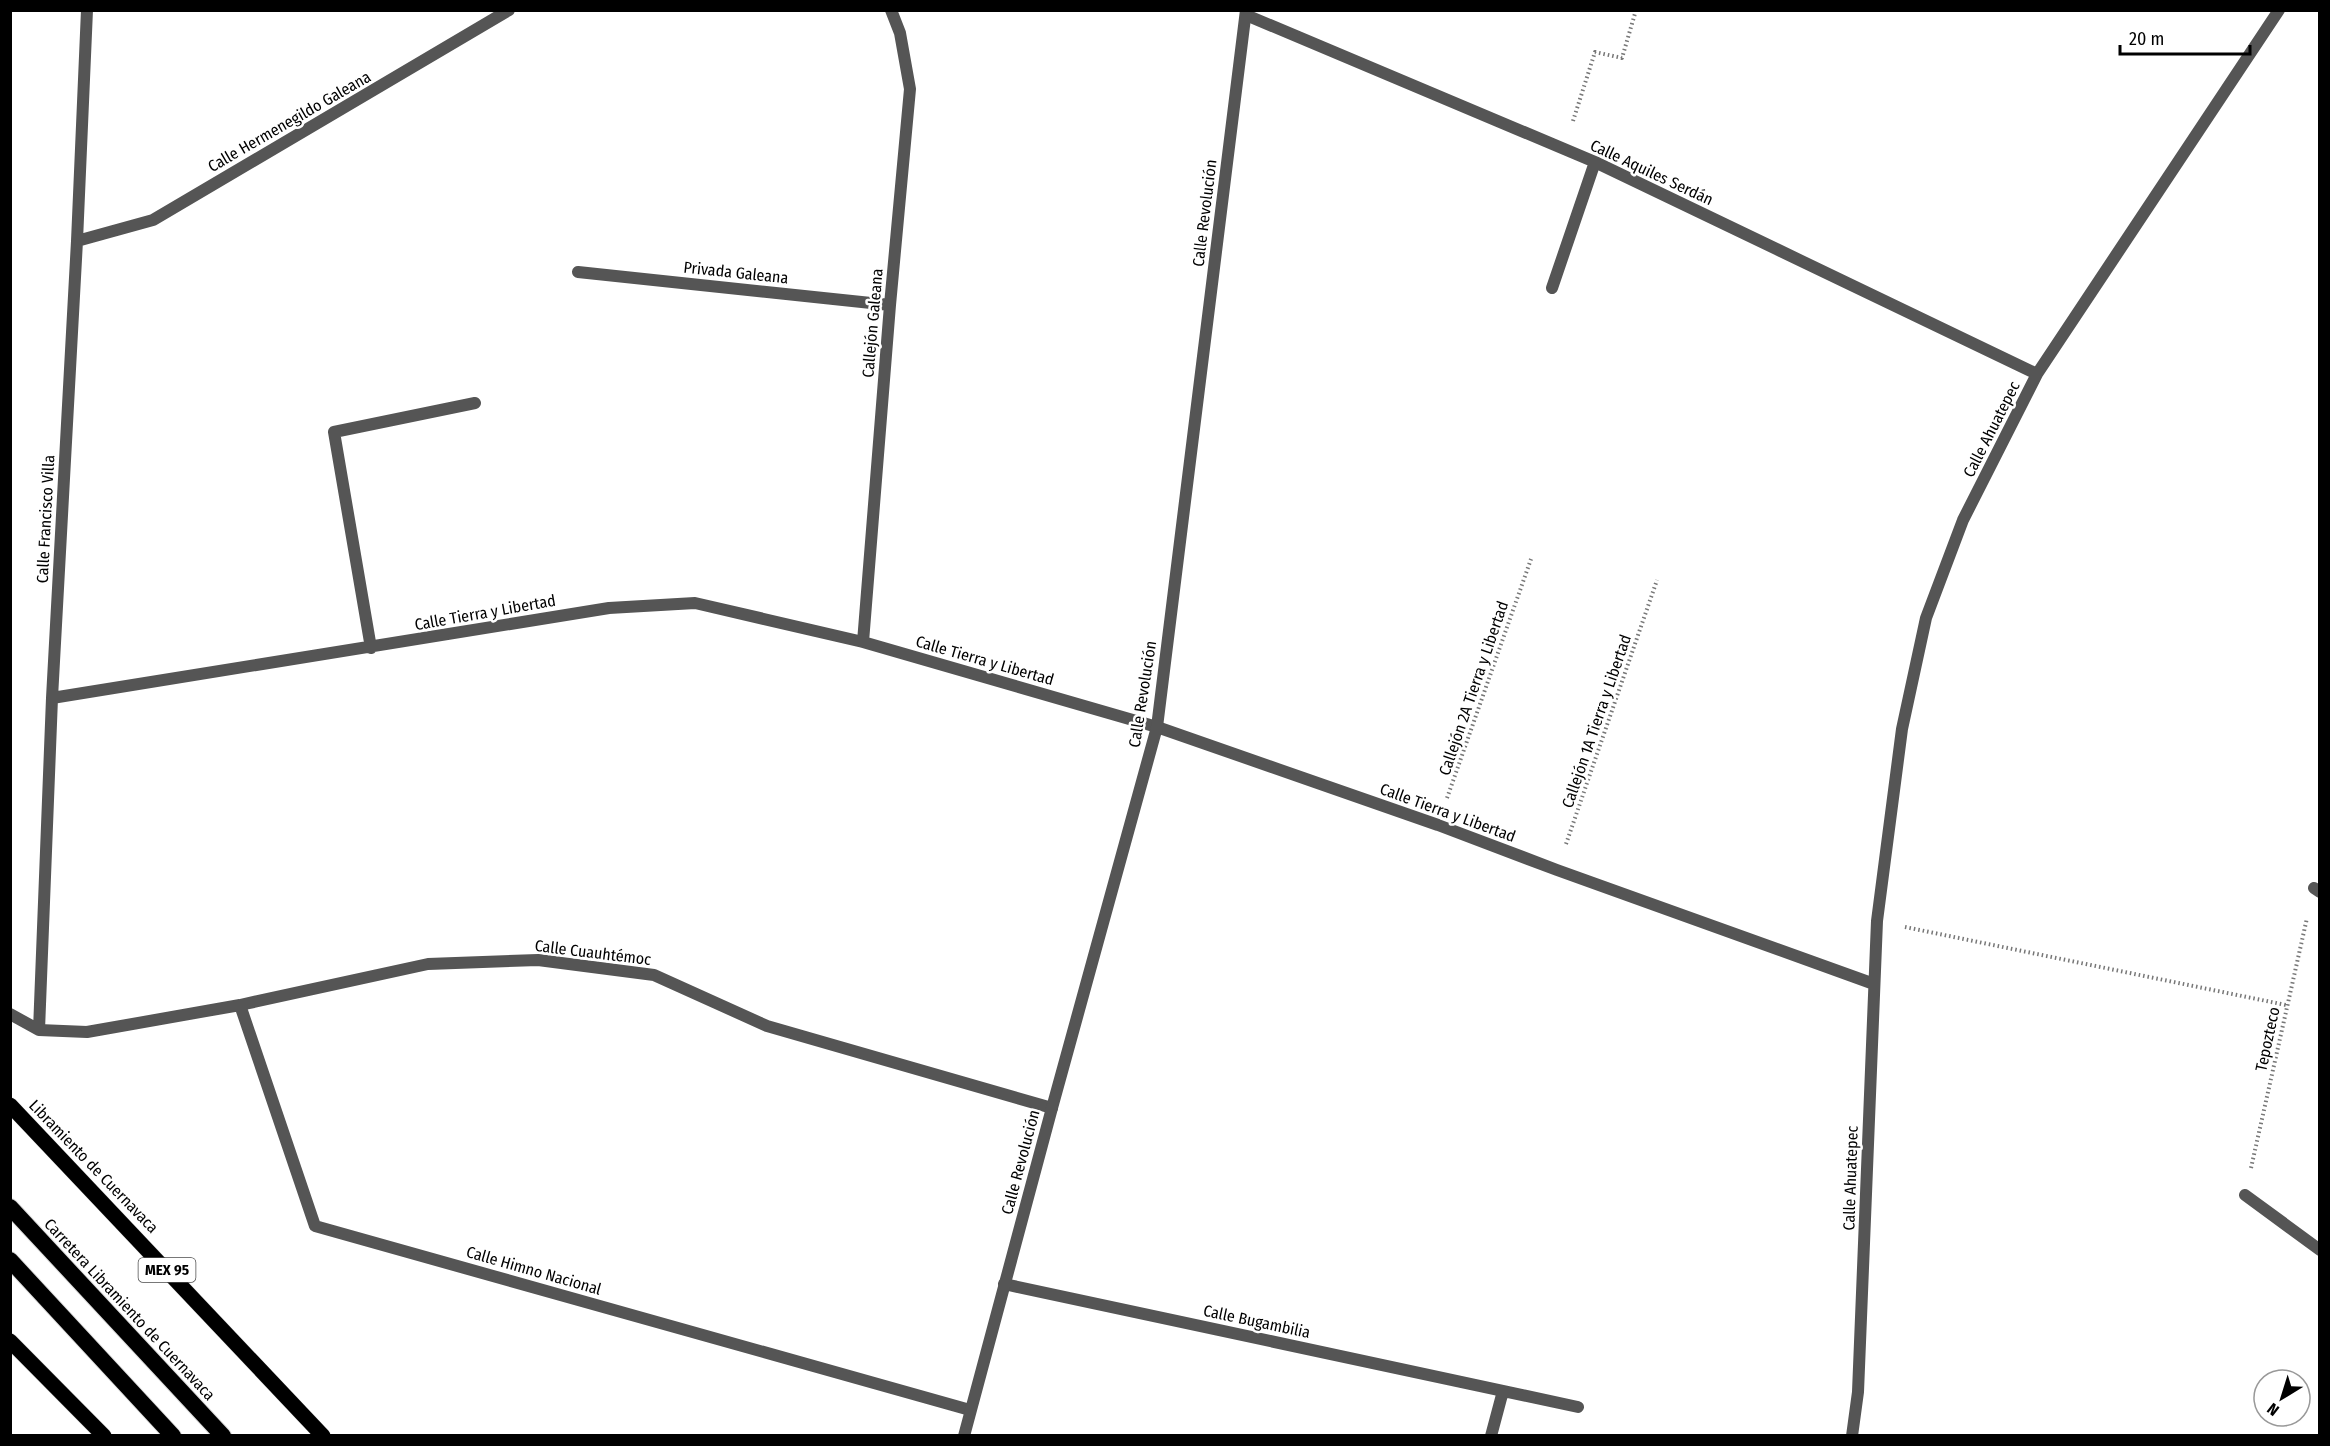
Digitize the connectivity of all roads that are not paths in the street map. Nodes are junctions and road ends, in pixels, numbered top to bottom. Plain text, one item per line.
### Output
1 (87, 10) edge
2 (509, 10) edge
3 (891, 10) edge
4 (2279, 10) edge
5 (1246, 13) edge
6 (1595, 162) junction
7 (77, 241) junction
8 (578, 272) dead end
9 (1552, 288) dead end
10 (890, 305) junction
11 (2037, 374) junction
12 (475, 403) dead end
13 (863, 642) junction
14 (371, 648) junction
15 (52, 698) junction
16 (1157, 727) junction
17 (1874, 984) junction
18 (240, 1005) junction
19 (10, 1014) edge
20 (39, 1030) junction
21 (10, 1105) edge
22 (1052, 1108) junction
23 (2246, 1195) road end
24 (10, 1207) edge
25 (2319, 1250) edge
26 (10, 1260) edge
27 (1004, 1284) junction
28 (10, 1341) edge
29 (1503, 1391) junction
30 (1578, 1407) dead end
31 (970, 1410) junction
32 (104, 1436) edge
33 (173, 1436) edge
34 (223, 1436) edge
35 (323, 1436) edge
36 (964, 1436) edge
37 (1491, 1436) edge
38 (1851, 1436) edge

1 - 7 street, Calle Francisco Villa
2 - 7 street, Calle Hermenegildo Galeana
3 - 10 street, Callejón Galeana
4 - 11 street, Calle Ahuatepec
5 - 6 street, Calle Aquiles Serdán
5 - 16 street, Calle Revolución
6 - 9 street
6 - 11 street, Calle Aquiles Serdán
7 - 15 street, Calle Francisco Villa
8 - 10 street, Privada Galeana
10 - 13 street, Callejón Galeana
11 - 17 street, Calle Ahuatepec
12 - 14 street
13 - 14 street, Calle Tierra y Libertad
13 - 16 street, Calle Tierra y Libertad
14 - 15 street, Calle Tierra y Libertad
15 - 20 street, Calle Francisco Villa
16 - 17 street, Calle Tierra y Libertad
16 - 22 street, Calle Revolución
17 - 38 street, Calle Ahuatepec
18 - 20 street, Calle Cuauhtémoc
18 - 22 street, Calle Cuauhtémoc
18 - 31 street, Calle Himno Nacional
19 - 20 street, Calle Cuauhtémoc
21 - 35 main road, Libramiento de Cuernavaca / MEX 95
22 - 27 street, Calle Revolución
23 - 25 street
24 - 34 highway, Carretera Libramiento de Cuernavaca
26 - 33 highway
27 - 29 street, Calle Bugambilia
27 - 31 street, Calle Revolución
28 - 32 main road
29 - 30 street, Calle Bugambilia
29 - 37 street
31 - 36 street, Calle Revolución

